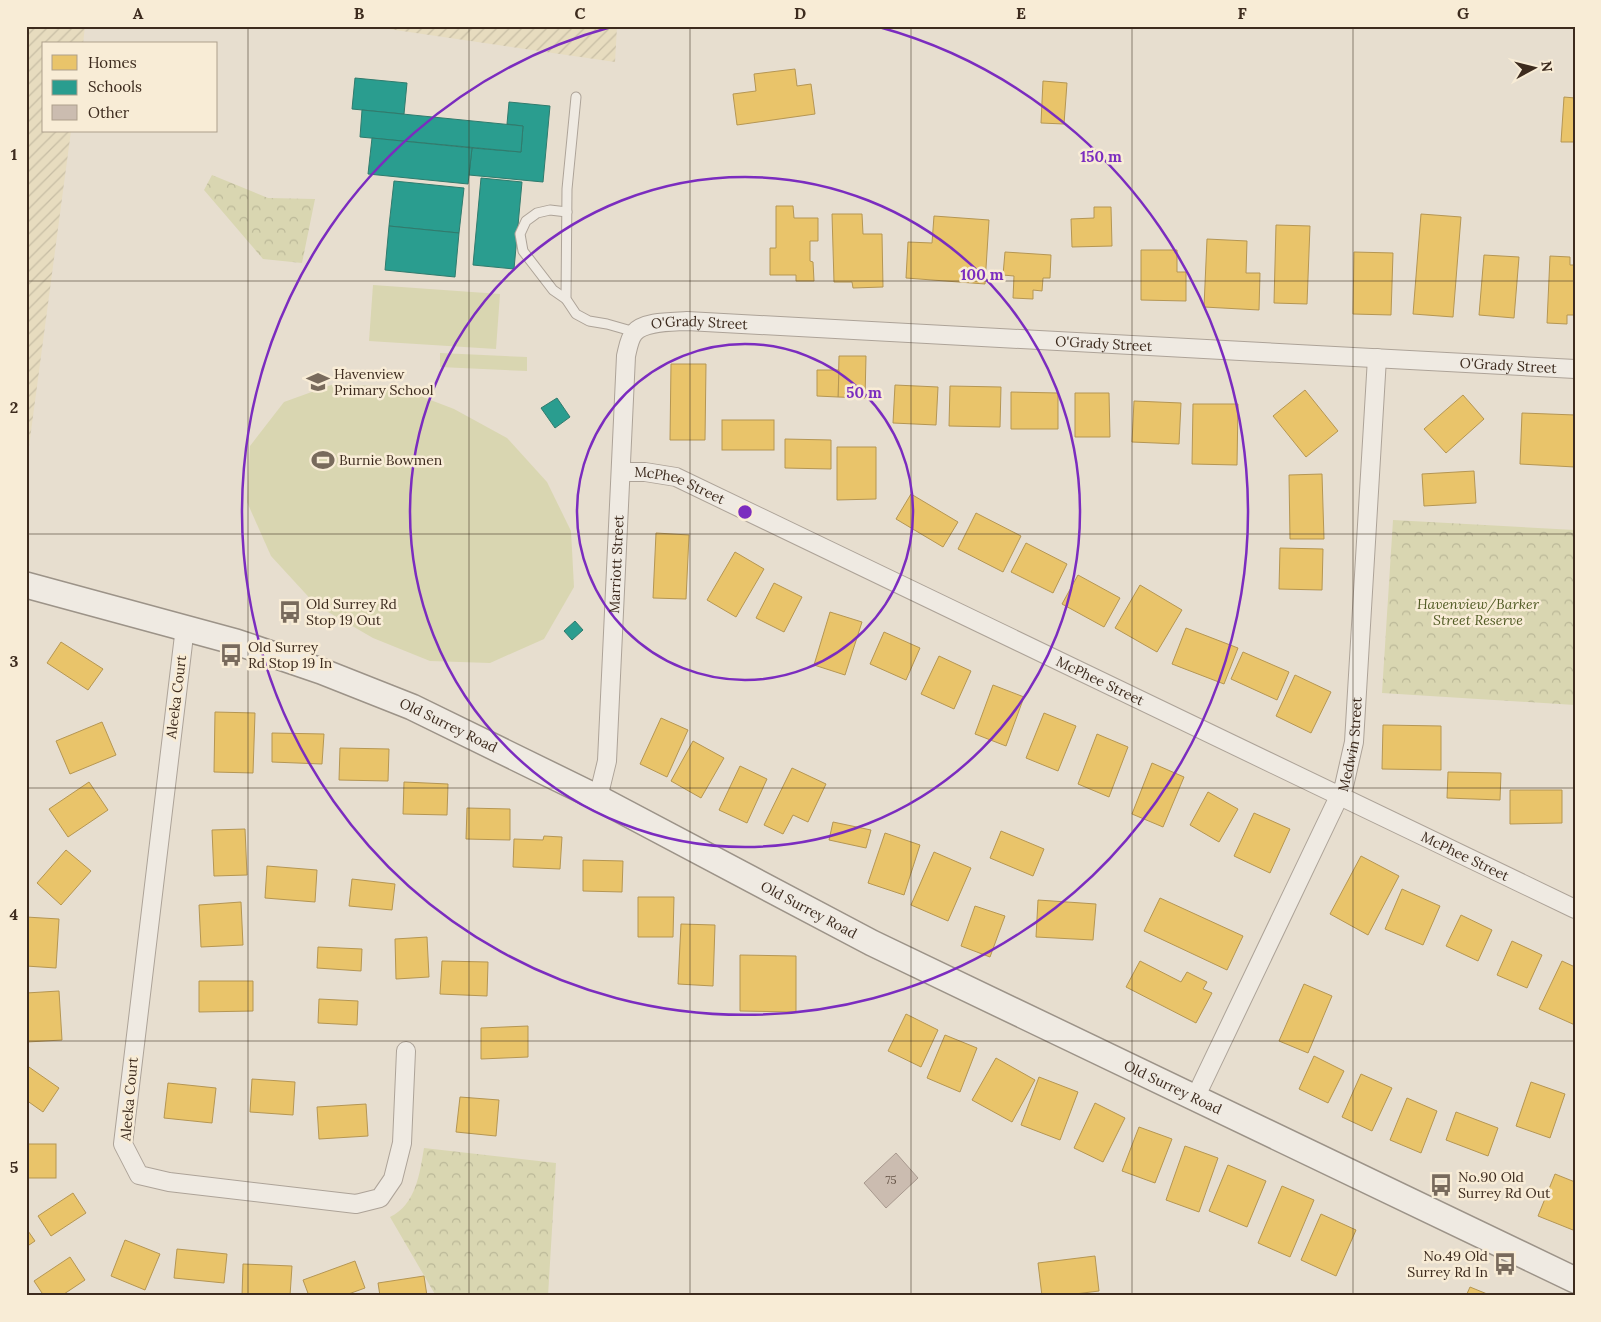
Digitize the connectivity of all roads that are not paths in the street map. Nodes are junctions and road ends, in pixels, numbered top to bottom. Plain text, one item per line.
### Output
1 (576, 97) dead end
2 (567, 212) junction
3 (566, 299) junction
4 (634, 332) junction
5 (1377, 358) junction
6 (1575, 369) edge
7 (622, 472) junction
8 (26, 585) edge
9 (185, 627) junction
10 (1341, 795) junction
11 (598, 798) junction
12 (1575, 909) edge
13 (406, 1051) dead end
14 (1195, 1098) junction
15 (1575, 1280) edge

1 - 2 lane
2 - 3 lane
2 - 3 lane
3 - 4 lane
4 - 5 street, O'Grady Street
4 - 7 street, Marriott Street
5 - 6 street, O'Grady Street
5 - 10 street, Medwin Street
7 - 10 street, McPhee Street
7 - 11 street, Marriott Street
8 - 9 main road, Old Surrey Road
9 - 11 main road, Old Surrey Road
9 - 13 street, Aleeka Court
10 - 12 street, McPhee Street
10 - 14 street, Medwin Street
11 - 14 main road, Old Surrey Road
14 - 15 main road, Old Surrey Road

